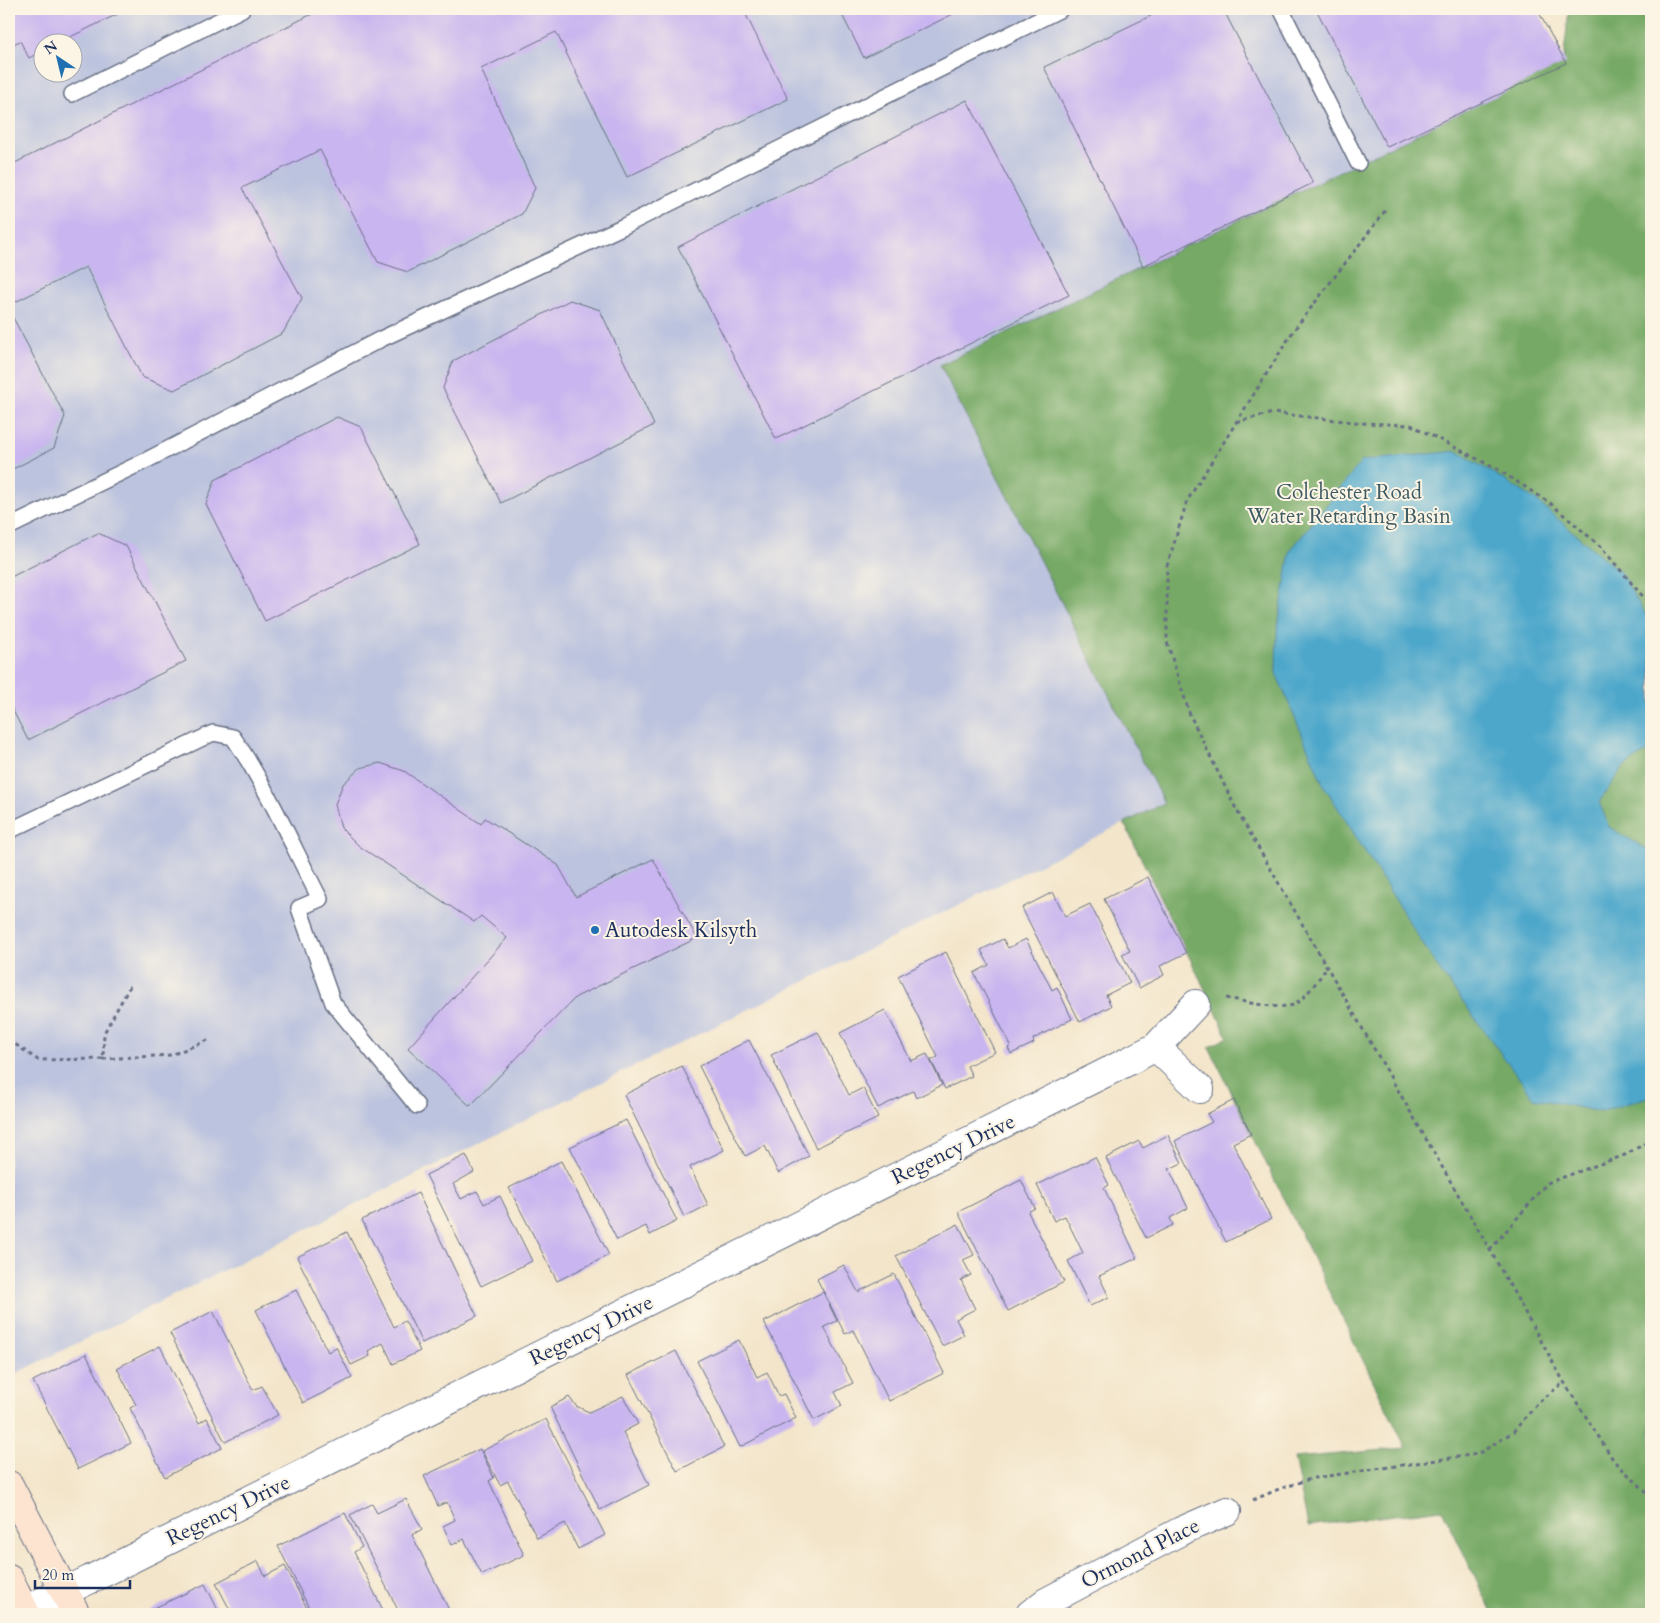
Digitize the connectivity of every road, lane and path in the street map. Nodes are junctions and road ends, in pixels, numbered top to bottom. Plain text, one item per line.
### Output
1 (242, 9) edge
2 (1061, 9) edge
3 (1281, 9) edge
4 (72, 94) dead end
5 (1358, 163) dead end
6 (1385, 211) dead end
7 (1236, 422) junction
8 (9, 526) edge
9 (1651, 606) edge
10 (9, 832) edge
11 (1327, 966) junction
12 (131, 984) dead end
13 (1196, 1004) joint
14 (9, 1040) edge
15 (208, 1040) dead end
16 (1156, 1047) junction
17 (103, 1059) junction
18 (1200, 1089) dead end
19 (417, 1106) dead end
20 (1651, 1140) edge
21 (1490, 1250) junction
22 (1564, 1382) junction
23 (9, 1485) edge
24 (1651, 1496) edge
25 (1227, 1511) joint
26 (9, 1580) edge
27 (70, 1603) edge
28 (26, 1612) edge
29 (1030, 1614) edge

1 - 4 lane
2 - 8 lane
3 - 5 lane
6 - 7 path
7 - 9 path
7 - 11 path
10 - 19 lane
11 - 13 path
11 - 21 path
12 - 17 path
13 - 16 street, Regency Drive
14 - 17 path
15 - 17 path
16 - 18 street
16 - 27 street, Regency Drive
20 - 21 path
21 - 22 path
22 - 24 path
22 - 25 path
23 - 27 main road
25 - 29 street, Ormond Place
26 - 28 main road
27 - 28 street, Regency Drive

